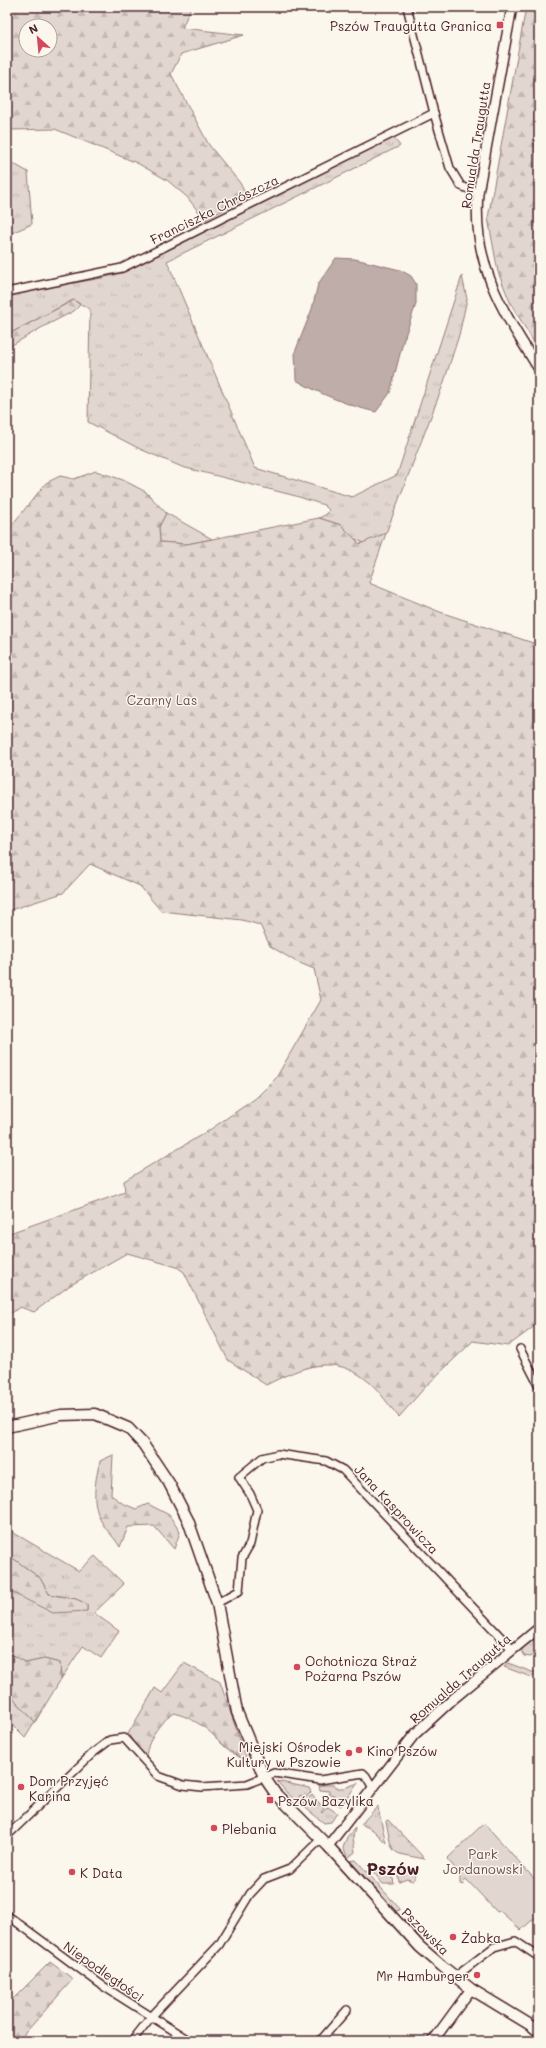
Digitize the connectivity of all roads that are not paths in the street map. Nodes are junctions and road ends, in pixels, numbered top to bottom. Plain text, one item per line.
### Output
1 (407, 7) edge
2 (512, 7) edge
3 (434, 113) junction
4 (478, 193) junction
5 (7, 292) edge
6 (539, 369) edge
7 (520, 1349) dead end
8 (539, 1386) edge
9 (7, 1427) edge
10 (217, 1603) junction
11 (539, 1628) edge
12 (513, 1650) junction
13 (264, 1777) junction
14 (373, 1788) junction
15 (7, 1836) edge
16 (324, 1842) junction
17 (7, 1915) edge
18 (539, 1957) edge
19 (455, 1977) junction
20 (472, 1989) junction
21 (347, 2010) dead end
22 (151, 2017) junction
23 (539, 2032) edge
24 (132, 2041) edge
25 (190, 2041) edge
26 (320, 2041) edge
27 (433, 2041) edge

1 - 3 street
2 - 4 street, Romualda Traugutta
3 - 4 street
3 - 5 street, Franciszka Chrószcza
4 - 6 street, Romualda Traugutta
7 - 8 street
9 - 10 main road, Pszowska
10 - 12 street, Jana Kasprowicza
10 - 13 main road, Pszowska
11 - 12 street, Romualda Traugutta
12 - 14 street, Romualda Traugutta
13 - 14 street
13 - 15 street
13 - 16 main road, Pszowska
14 - 16 street, Romualda Traugutta
16 - 19 main road, Pszowska
16 - 22 street
17 - 22 street, Niepodległości
18 - 19 street
19 - 20 main road, Pszowska
20 - 23 main road, Pszowska
20 - 27 street
21 - 26 street
22 - 24 street
22 - 25 street, Niepodległości

